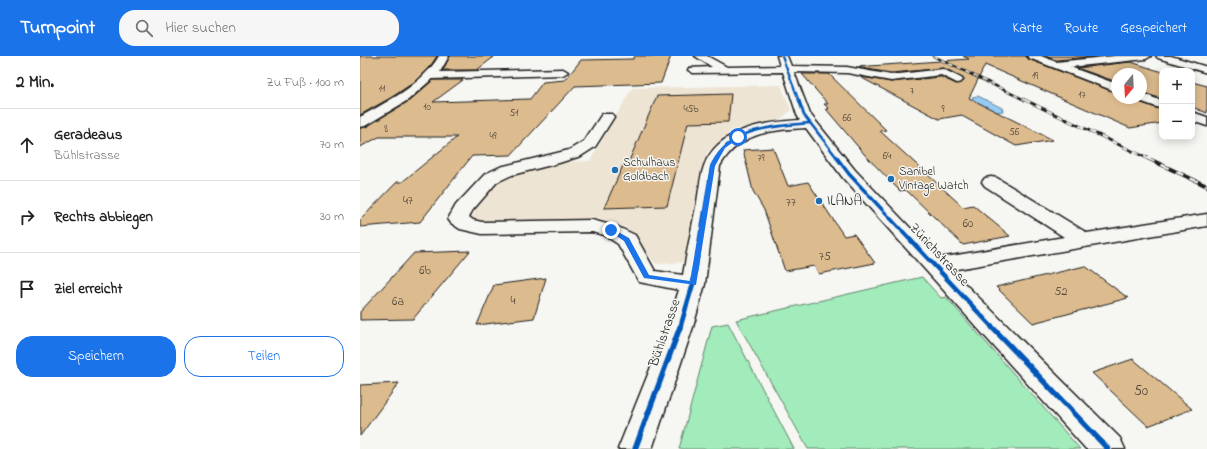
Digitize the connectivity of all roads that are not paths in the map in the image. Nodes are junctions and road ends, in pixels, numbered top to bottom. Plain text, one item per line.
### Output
1 (444, 56) edge
2 (700, 56) edge
3 (1032, 56) edge
4 (1146, 56) edge
5 (1161, 56) edge
6 (784, 62) edge
7 (858, 62) dead end
8 (1054, 64) junction
9 (693, 70) dead end
10 (725, 70) junction
11 (1207, 70) edge
12 (563, 72) dead end
13 (868, 73) junction
14 (430, 76) junction
15 (957, 80) dead end
16 (1111, 86) edge
17 (1147, 99) edge
18 (1159, 104) edge
19 (607, 117) dead end
20 (1195, 117) edge
21 (1207, 122) edge
22 (360, 123) edge
23 (810, 123) junction
24 (991, 182) dead end
25 (1207, 220) edge
26 (1083, 240) junction
27 (934, 266) junction
28 (694, 284) junction
29 (634, 449) edge
30 (1108, 449) edge

1 - 14 street
2 - 10 street
3 - 8 street
4 - 8 street
5 - 11 street
6 - 10 street
6 - 13 street
6 - 23 street, Zürichstrasse
7 - 13 street
8 - 16 street
9 - 10 street
12 - 14 street
13 - 15 street
14 - 22 street
17 - 18 street
19 - 28 street
20 - 21 street
23 - 27 street, Zürichstrasse
23 - 28 street, Bühlstrasse
24 - 26 street
25 - 26 street, Zürichstrasse
26 - 27 street, Zürichstrasse
27 - 30 street, Zürichstrasse
28 - 29 street, Bühlstrasse

